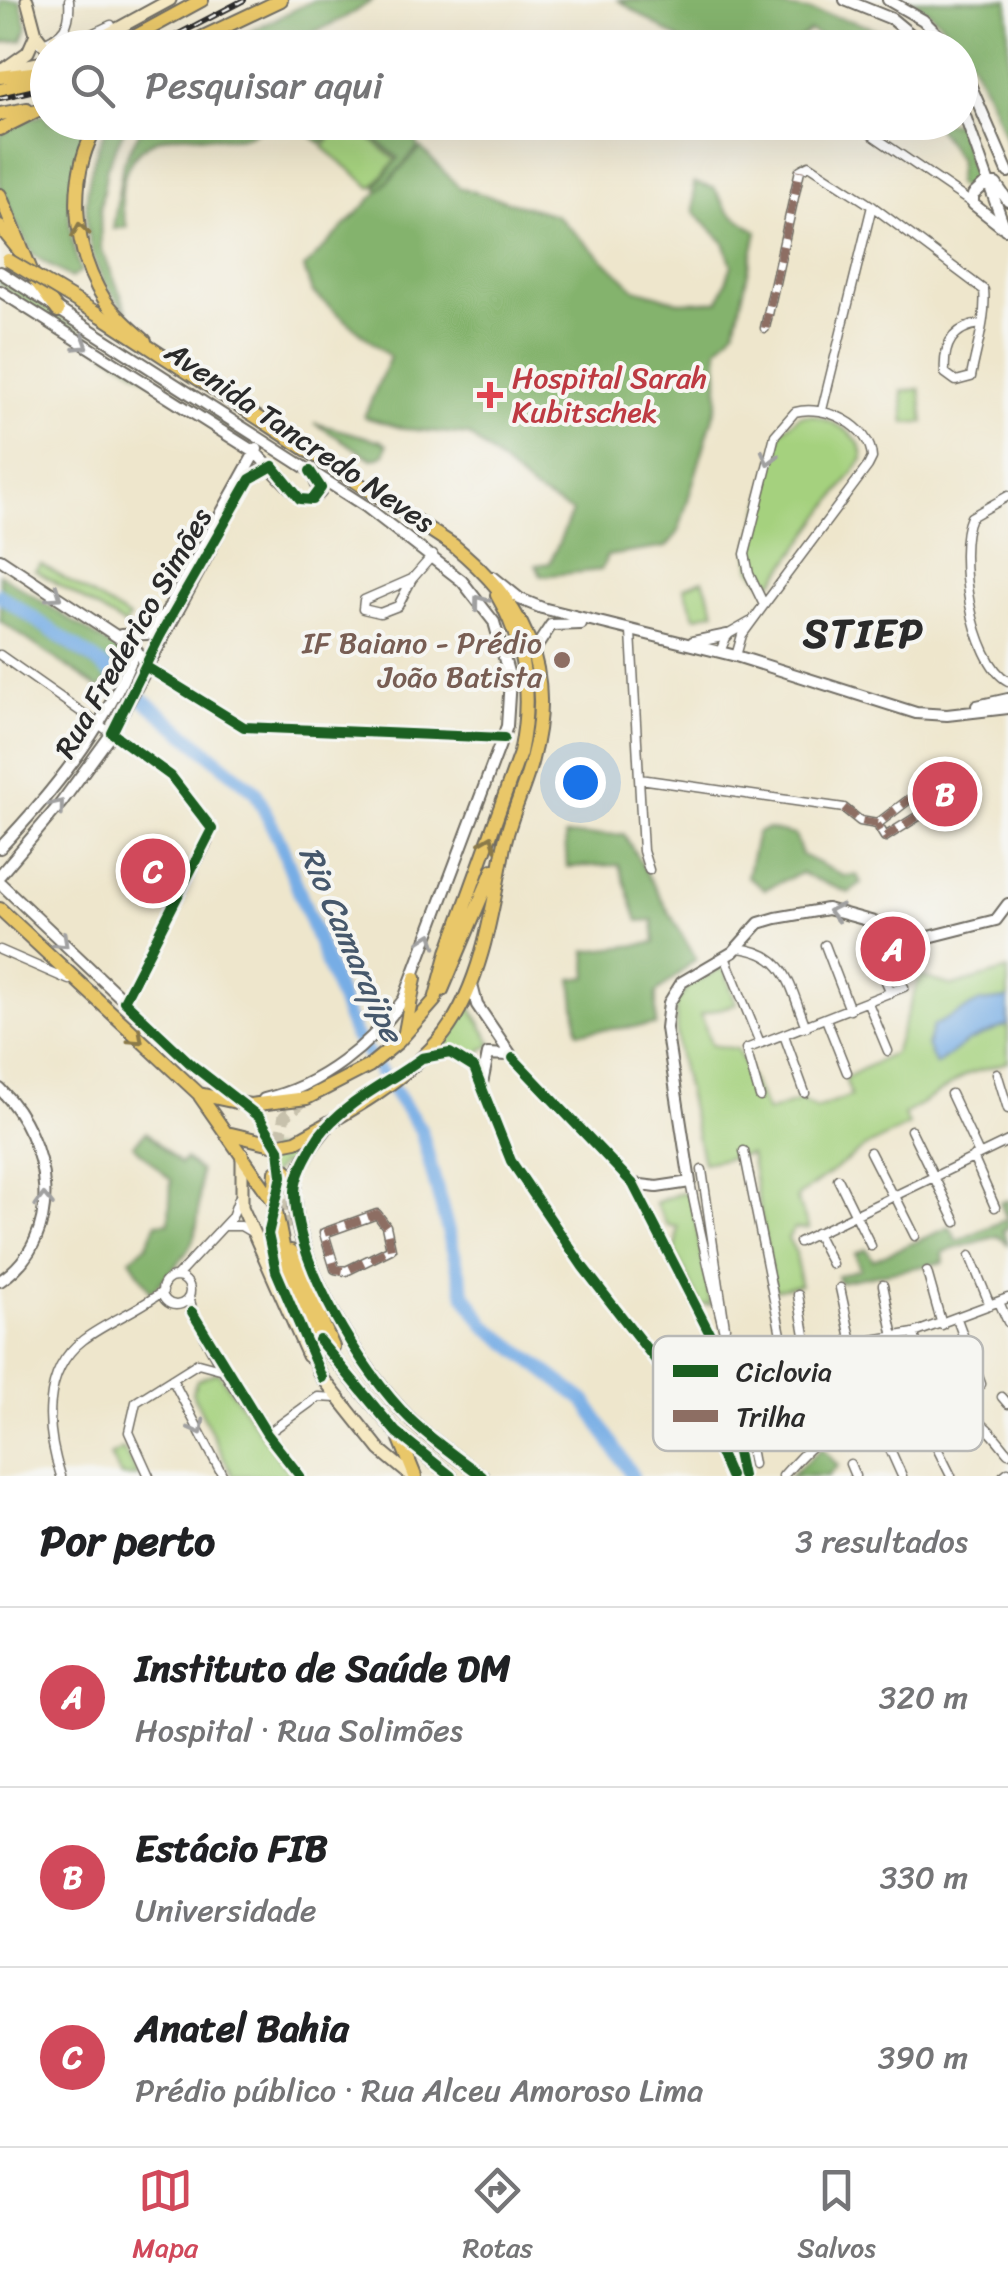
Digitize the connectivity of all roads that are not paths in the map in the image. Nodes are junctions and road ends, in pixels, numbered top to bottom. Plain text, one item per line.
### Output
1 (27, 0) edge
2 (69, 0) edge
3 (170, 0) edge
4 (202, 0) edge
5 (280, 0) edge
6 (845, 0) edge
7 (888, 0) edge
8 (111, 25) dead end
9 (42, 30) edge
10 (59, 30) edge
11 (100, 30) edge
12 (115, 30) edge
13 (147, 30) edge
14 (218, 30) edge
15 (904, 30) edge
16 (933, 30) edge
17 (30, 54) edge
18 (30, 64) edge
19 (1, 71) edge
20 (30, 71) edge
21 (30, 84) edge
22 (0, 90) edge
23 (978, 103) edge
24 (30, 108) edge
25 (0, 114) edge
26 (30, 114) edge
27 (0, 129) edge
28 (93, 140) edge
29 (880, 140) edge
30 (970, 140) edge
31 (1008, 172) edge
32 (981, 186) junction
33 (960, 193) junction
34 (0, 195) edge
35 (1008, 201) edge
36 (974, 204) junction
37 (872, 206) junction
38 (0, 228) edge
39 (1007, 230) edge
40 (24, 256) junction
41 (3, 262) edge
42 (0, 292) edge
43 (58, 310) junction
44 (981, 324) junction
45 (765, 328) dead end
46 (146, 341) junction
47 (822, 410) junction
48 (260, 436) junction
49 (256, 453) junction
50 (272, 466) junction
51 (310, 471) junction
52 (1008, 496) edge
53 (213, 528) junction
54 (208, 553) junction
55 (432, 556) junction
56 (0, 558) edge
57 (481, 567) junction
58 (412, 579) junction
59 (764, 604) junction
60 (167, 611) junction
61 (750, 622) junction
62 (597, 624) junction
63 (110, 632) junction
64 (631, 632) junction
65 (727, 635) junction
66 (160, 636) junction
67 (124, 641) junction
68 (686, 644) junction
69 (534, 650) junction
70 (720, 652) junction
71 (0, 655) edge
72 (736, 656) junction
73 (143, 672) junction
74 (1005, 680) edge
75 (1006, 702) edge
76 (98, 724) junction
77 (112, 733) junction
78 (504, 738) junction
79 (640, 779) junction
80 (676, 784) junction
81 (684, 795) dead end
82 (877, 824) junction
83 (506, 838) junction
84 (0, 848) edge
85 (649, 870) dead end
86 (0, 875) edge
87 (0, 883) edge
88 (1008, 904) edge
89 (0, 909) edge
90 (996, 920) junction
91 (1008, 925) edge
92 (825, 945) dead end
93 (737, 948) junction
94 (0, 950) edge
95 (725, 957) junction
96 (880, 965) dead end
97 (472, 977) junction
98 (414, 978) junction
99 (904, 987) dead end
100 (891, 993) junction
101 (90, 996) junction
102 (435, 1000) junction
103 (124, 1001) junction
104 (868, 1003) junction
105 (850, 1010) junction
106 (826, 1019) junction
107 (806, 1026) junction
108 (784, 1035) junction
109 (401, 1038) junction
110 (760, 1043) junction
111 (888, 1051) dead end
112 (514, 1058) junction
113 (420, 1060) junction
114 (192, 1065) tunnel mouth
115 (847, 1072) dead end
116 (997, 1073) dead end
117 (482, 1085) junction
118 (0, 1089) edge
119 (806, 1093) dead end
120 (199, 1094) junction
121 (951, 1094) dead end
122 (760, 1097) dead end
123 (226, 1103) junction
124 (1008, 1109) edge
125 (330, 1122) junction
126 (911, 1130) dead end
127 (230, 1134) junction
128 (1008, 1140) edge
129 (242, 1151) junction
130 (744, 1151) dead end
131 (870, 1152) dead end
132 (976, 1156) junction
133 (702, 1170) dead end
134 (936, 1176) junction
135 (838, 1179) dead end
136 (690, 1182) junction
137 (633, 1184) junction
138 (657, 1187) junction
139 (295, 1190) junction
140 (240, 1194) junction
141 (893, 1195) junction
142 (274, 1202) junction
143 (643, 1203) junction
144 (995, 1206) dead end
145 (855, 1214) junction
146 (956, 1222) dead end
147 (224, 1226) junction
148 (253, 1233) junction
149 (816, 1234) junction
150 (915, 1236) dead end
151 (798, 1242) dead end
152 (871, 1246) dead end
153 (327, 1251) junction
154 (970, 1256) dead end
155 (311, 1258) junction
156 (189, 1263) junction
157 (832, 1264) dead end
158 (276, 1271) tunnel mouth
159 (926, 1272) dead end
160 (176, 1277) junction
161 (0, 1281) edge
162 (187, 1281) junction
163 (883, 1284) dead end
164 (840, 1288) dead end
165 (162, 1291) junction
166 (798, 1296) dead end
167 (188, 1297) junction
168 (326, 1301) junction
169 (999, 1301) edge
170 (166, 1302) junction
171 (178, 1305) junction
172 (143, 1307) junction
173 (192, 1312) junction
174 (957, 1319) junction
175 (1008, 1322) edge
176 (942, 1324) junction
177 (914, 1333) junction
178 (204, 1335) junction
179 (711, 1336) edge
180 (726, 1336) joint
181 (778, 1336) edge
182 (805, 1336) edge
183 (850, 1336) edge
184 (894, 1336) edge
185 (899, 1336) edge
186 (915, 1336) edge
187 (963, 1336) edge
188 (653, 1357) edge
189 (198, 1364) junction
190 (226, 1370) junction
191 (322, 1378) junction
192 (172, 1380) junction
193 (351, 1380) junction
194 (318, 1397) junction
195 (337, 1398) junction
196 (983, 1428) edge
197 (396, 1432) junction
198 (267, 1434) junction
199 (719, 1451) edge
200 (738, 1451) edge
201 (751, 1451) edge
202 (809, 1451) edge
203 (890, 1451) edge
204 (938, 1451) edge
205 (1008, 1453) edge
206 (753, 1464) dead end
207 (850, 1464) dead end
208 (61, 1476) edge
209 (149, 1476) edge
210 (224, 1476) edge
211 (300, 1476) edge
212 (413, 1476) edge
213 (451, 1476) edge
214 (482, 1476) edge
215 (730, 1476) edge
216 (742, 1476) edge
217 (783, 1476) edge
218 (855, 1476) edge
219 (902, 1476) edge
220 (951, 1476) edge

1 - 9 main road
2 - 10 street
3 - 12 main road
4 - 13 main road
5 - 14 main road
6 - 15 street
7 - 16 street
8 - 11 street
17 - 19 main road
18 - 19 main road
19 - 20 main road
21 - 22 main road
23 - 31 street
24 - 25 main road
26 - 27 main road
46 -> 28 main road
29 - 33 street
30 - 32 street
32 - 33 street
32 - 35 street
32 - 36 street
32 - 39 street
33 - 36 street
34 - 40 main road
36 - 39 street
37 - 44 street
37 - 45 street
37 - 47 street
38 - 40 main road
40 - 43 main road
41 - 43 street, Avenida Tancredo Neves
41 - 46 main road, Avenida Tancredo Neves, bridge
42 -> 49 street
43 - 48 street, Avenida Tancredo Neves
44 - 44 street
46 - 57 main road, Avenida Tancredo Neves
47 -> 59 street
47 - 59 street
48 - 49 street, Rua Frederico Simões
48 - 51 street, Avenida Tancredo Neves
49 - 50 street
49 - 53 street, Rua Frederico Simões
50 - 51 street
50 - 54 street, Rua Frederico Simões
51 - 55 street, Avenida Tancredo Neves
52 - 74 street
53 - 54 street
53 - 60 street, Rua Frederico Simões
54 - 66 street, Rua Frederico Simões
55 - 58 street
78 -> 55 street, Avenida Tancredo Neves
56 -> 63 street
57 - 62 street
57 - 69 main road, Avenida Tancredo Neves
102 -> 57 main road, Avenida Tancredo Neves
58 - 58 street
59 - 61 street
60 - 63 street, Rua Frederico Simões
60 - 66 street
61 - 65 street
61 - 72 street
62 - 64 street
62 - 69 street
63 - 67 street
64 - 68 street
64 - 79 street
65 - 68 street
65 - 70 street
66 - 73 street, Rua Frederico Simões
67 - 73 street
67 - 76 street, Rua Frederico Simões
68 - 70 street
69 - 83 main road, Avenida Tancredo Neves
70 - 72 street
71 - 76 street
72 - 75 street
73 - 77 street, Rua Frederico Simões
73 - 78 street
74 - 75 street
76 - 77 street
76 - 84 street, Rua Frederico Simões
86 -> 77 street, Rua Frederico Simões
77 - 103 street
98 -> 78 street, Avenida Tancredo Neves
79 - 80 street
79 - 85 street
80 - 81 street
80 - 82 street
82 - 82 street
83 - 97 main road, Avenida Tancredo Neves
83 - 102 main road
87 -> 103 street
88 - 90 street
89 - 101 main road, Avenida Tancredo Neves
90 - 91 street
90 -> 93 street
92 - 105 street
93 - 95 street
93 - 107 street
94 - 101 street
95 - 110 street
95 - 136 street
96 - 100 street
97 - 112 street
97 - 113 main road, Avenida Tancredo Neves
98 - 109 main road
98 - 123 street, Avenida Tancredo Neves
99 - 100 street
100 - 104 street
101 -> 120 main road, Avenida Tancredo Neves
102 - 109 main road, Avenida Tancredo Neves
103 - 114 street
104 - 105 street
104 - 111 street
105 - 106 street
106 - 107 street
106 - 115 street
107 - 108 street
108 - 110 street
108 - 119 street
109 - 123 main road, Avenida Tancredo Neves
110 - 122 street
112 - 117 street
112 - 137 street
113 - 117 street
113 - 125 main road, Avenida Tancredo Neves
116 - 124 street
117 - 188 street
161 -> 118 street
120 - 123 main road, Avenida Tancredo Neves
120 - 127 main road
121 - 132 street
125 - 127 main road, Avenida Tancredo Neves
125 - 139 main road
126 - 134 street
127 - 129 main road
128 - 132 street
129 - 140 main road
129 - 142 main road
130 - 181 street
131 - 141 street
132 - 134 street
132 - 144 street
133 - 180 street
134 - 141 street
134 - 146 street
135 - 145 street
136 - 138 street
136 - 180 street
137 - 138 street
137 - 143 street
138 - 143 street
139 - 142 main road
139 - 155 main road
140 - 147 street
140 - 148 main road
141 - 145 street
141 - 150 street
142 - 193 main road
143 - 179 street
145 - 149 street
145 - 152 street
147 - 148 street
147 - 156 street
148 - 191 main road
149 - 151 street
149 - 157 street
153 - 153 street
153 - 155 street
154 - 169 street
155 - 168 main road
156 - 160 street
156 - 162 street
158 - 191 main road
159 - 176 street
160 - 162 street
160 - 165 street
162 - 167 street
163 - 184 street
164 - 183 street
165 - 170 street
165 - 172 street
166 - 182 street
167 - 171 street
167 - 173 street
168 - 193 main road
168 - 214 main road
169 - 174 street
169 - 175 street
170 - 171 street
170 - 172 street
171 - 173 street
172 - 208 street
173 - 178 street
174 - 176 street
174 - 187 street
176 - 177 street
177 - 185 street
177 - 186 street
178 - 189 street
178 - 190 street
189 - 190 street
189 - 192 street
190 - 198 street
191 - 194 street
191 - 195 main road
192 - 209 street
192 -> 210 street
193 - 197 main road
194 - 195 street
194 - 198 street
195 - 212 main road
196 - 205 street
197 - 212 main road
197 - 213 main road
198 - 211 street
199 - 215 street
200 - 216 street
201 - 206 street
202 - 217 street
203 - 219 street
204 - 220 street
207 - 218 street

